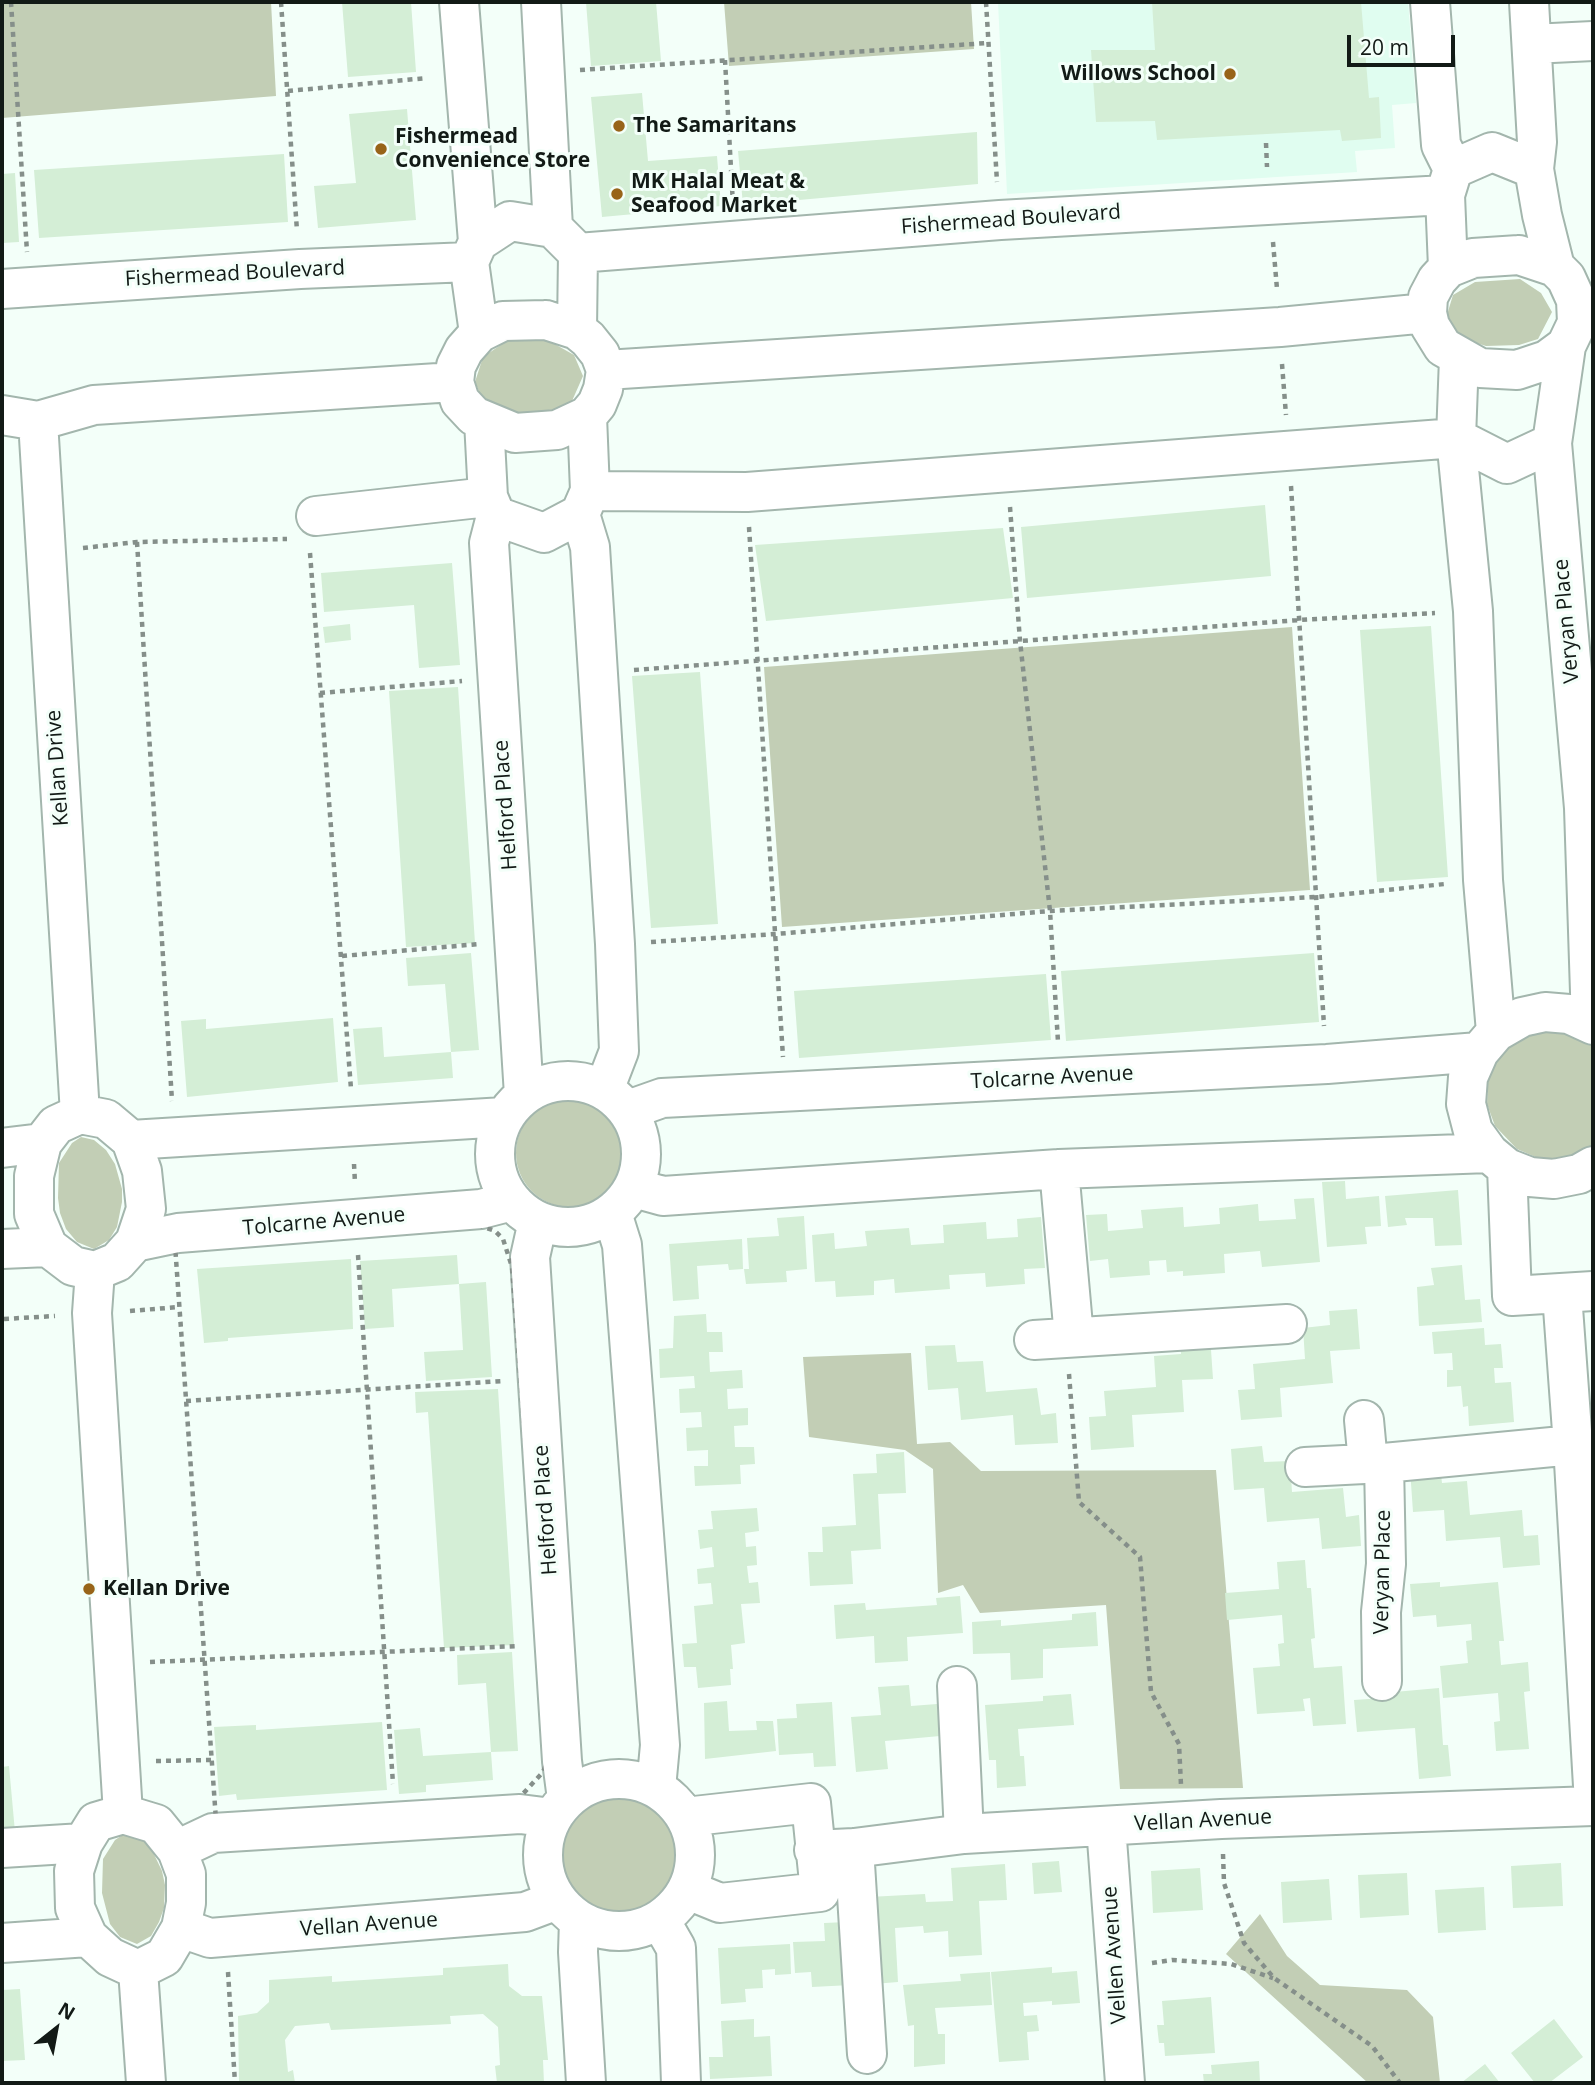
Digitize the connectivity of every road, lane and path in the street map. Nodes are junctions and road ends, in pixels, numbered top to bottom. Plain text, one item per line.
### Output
1 (11, 2) edge
2 (281, 2) edge
3 (459, 2) edge
4 (541, 2) edge
5 (986, 2) edge
6 (1430, 2) edge
7 (1529, 2) edge
8 (1593, 41) edge
9 (988, 43) junction
10 (1532, 44) junction
11 (725, 60) junction
12 (544, 72) junction
13 (466, 74) junction
14 (288, 91) junction
15 (1266, 143) dead end
16 (1534, 169) junction
17 (1449, 182) junction
18 (1270, 205) junction
19 (1000, 219) junction
20 (566, 241) junction
21 (735, 241) junction
22 (474, 252) junction
23 (1555, 267) junction
24 (1448, 268) junction
25 (300, 269) junction
26 (16, 288) edge
27 (1585, 299) edge
28 (1427, 313) junction
29 (1280, 327) junction
30 (577, 330) junction
31 (479, 333) junction
32 (1566, 346) junction
33 (1459, 358) junction
34 (606, 370) junction
35 (454, 382) junction
36 (587, 416) junction
37 (20, 418) edge
38 (484, 421) junction
39 (1456, 438) junction
40 (1552, 443) junction
41 (1288, 449) junction
42 (1007, 472) junction
43 (747, 492) junction
44 (585, 503) junction
45 (492, 506) junction
46 (313, 527) junction
47 (137, 542) junction
48 (45, 553) junction
49 (1473, 611) junction
50 (1299, 620) junction
51 (1020, 641) junction
52 (758, 661) junction
53 (598, 673) junction
54 (498, 678) junction
55 (320, 693) junction
56 (1483, 880) junction
57 (1316, 897) junction
58 (1050, 911) junction
59 (776, 934) junction
60 (515, 941) junction
61 (615, 944) junction
62 (342, 956) junction
63 (1592, 1024) edge
64 (1487, 1042) junction
65 (1327, 1064) junction
66 (1060, 1077) junction
67 (785, 1091) junction
68 (616, 1100) junction
69 (514, 1106) junction
70 (80, 1114) junction
71 (353, 1128) junction
72 (174, 1137) junction
73 (131, 1140) junction
74 (43, 1143) junction
75 (2, 1148) edge
76 (1498, 1161) junction
77 (1593, 1166) edge
78 (1059, 1170) junction
79 (623, 1201) junction
80 (525, 1211) junction
81 (357, 1233) junction
82 (135, 1242) junction
83 (48, 1247) junction
84 (2, 1249) edge
85 (95, 1271) junction
86 (1577, 1293) edge
87 (1287, 1324) dead end
88 (1074, 1337) junction
89 (1034, 1340) dead end
90 (521, 1380) junction
91 (366, 1390) junction
92 (186, 1401) junction
93 (1364, 1420) dead end
94 (1573, 1445) junction
95 (1376, 1463) junction
96 (1305, 1467) dead end
97 (541, 1645) junction
98 (384, 1653) junction
99 (204, 1659) junction
100 (114, 1664) junction
101 (1382, 1681) dead end
102 (957, 1686) dead end
103 (211, 1760) junction
104 (120, 1762) junction
105 (1593, 1786) edge
106 (656, 1788) junction
107 (1593, 1806) edge
108 (560, 1808) junction
109 (123, 1814) junction
110 (685, 1816) junction
111 (1221, 1818) junction
112 (216, 1820) dead end
113 (1183, 1821) junction
114 (1105, 1826) junction
115 (964, 1833) junction
116 (82, 1843) junction
117 (2, 1848) edge
118 (854, 1848) junction
119 (177, 1850) junction
120 (814, 1850) junction
121 (688, 1890) junction
122 (568, 1910) junction
123 (660, 1920) junction
124 (181, 1928) junction
125 (226, 1936) junction
126 (88, 1937) junction
127 (2, 1943) edge
128 (1116, 1968) junction
129 (138, 1970) junction
130 (1274, 1978) junction
131 (867, 2054) dead end
132 (146, 2083) edge
133 (235, 2083) edge
134 (586, 2083) edge
135 (681, 2083) edge
136 (1125, 2083) edge
137 (1400, 2083) edge

1 - 26 path
2 - 14 path
3 - 13 street
4 - 12 street
5 - 9 path
6 - 17 street
7 - 10 street
8 - 10 street
9 - 11 path
9 - 19 path
10 - 16 street
11 - 12 path
11 - 21 path
12 - 20 street
13 - 14 path
13 - 22 street
14 - 25 path
15 - 18 path
16 - 17 street
16 - 23 street
17 - 18 street, Fishermead Boulevard
17 - 24 street
18 - 19 street, Fishermead Boulevard
18 - 29 path
19 - 21 street, Fishermead Boulevard
20 - 21 street, Fishermead Boulevard
20 - 22 street, Fishermead Boulevard
20 - 30 street
22 - 25 street, Fishermead Boulevard
22 - 31 street
23 - 24 street
23 - 27 street
24 - 28 street
25 - 26 street, Fishermead Boulevard
27 - 32 street
28 - 29 street
28 - 33 street
29 - 34 street
29 - 41 path
30 - 31 street
30 - 34 street
31 - 35 street
32 - 33 street
32 - 40 street, Veryan Place
33 - 39 street
34 - 36 street
35 - 37 street
35 - 38 street
36 - 38 street
36 - 44 street
37 - 48 street, Kellan Drive
38 - 45 street, Helford Place
39 - 40 street
39 - 41 street
39 - 49 street
40 - 63 street, Veryan Place
41 - 42 street
41 - 50 path
42 - 43 street
42 - 51 path
43 - 44 street
43 - 52 path
44 - 45 street
44 - 53 street
45 - 46 street
45 - 54 street, Helford Place
46 - 47 path
46 - 55 path
47 - 48 path
47 - 72 path
48 - 70 street, Kellan Drive
49 - 50 path
49 - 56 street
50 - 51 path
50 - 57 path
51 - 52 path
51 - 58 path
52 - 53 path
52 - 59 path
53 - 61 street
54 - 55 path
54 - 60 street, Helford Place
55 - 62 path
56 - 57 path
56 - 64 street
57 - 58 path
57 - 65 path
58 - 59 path
58 - 66 path
59 - 61 path
59 - 67 path
60 - 62 path
60 - 69 street, Helford Place
61 - 68 street
62 - 71 path
63 - 64 street, Veryan Place
64 - 65 street, Tolcarne Avenue
64 - 76 street
65 - 66 street, Tolcarne Avenue
66 - 67 street, Tolcarne Avenue
67 - 68 street, Tolcarne Avenue
68 - 69 street
68 - 79 street
69 - 71 street
69 - 80 street, Helford Place
70 - 73 street
70 - 74 street
71 - 72 street
71 - 81 path
72 - 73 street
73 - 82 street
74 - 75 street
74 - 83 street
76 - 77 street
76 - 78 street
76 - 86 street
78 - 79 street
78 - 88 street
79 - 80 street
79 - 106 street
80 - 81 street, Tolcarne Avenue
80 - 108 street, Helford Place
81 - 82 street, Tolcarne Avenue
81 - 90 path
81 - 91 path
81 - 92 path
82 - 85 street
83 - 84 street
83 - 85 street
85 - 100 street
86 - 94 street
87 - 88 street
88 - 89 street
88 - 113 path
90 - 91 path
90 - 97 path
91 - 92 path
91 - 98 path
92 - 99 path
93 - 95 street, Veryan Place
94 - 95 street
94 - 105 street
95 - 96 street
95 - 101 street, Veryan Place
97 - 98 path
97 - 98 path
98 - 99 path
99 - 100 path
99 - 103 path
100 - 104 street
102 - 115 street
103 - 104 path
103 - 112 path
104 - 109 street
106 - 108 street
106 - 110 street
107 - 111 street, Vellan Avenue
108 - 119 street
108 - 122 street, Helford Place
109 - 116 street
109 - 119 street
110 - 120 street
110 - 121 street
111 - 113 street, Vellan Avenue
111 - 130 path
113 - 114 street, Vellan Avenue
114 - 115 street, Vellan Avenue
114 - 128 street, Vellen Avenue
115 - 118 street, Vellan Avenue
116 - 117 street
116 - 126 street
118 - 120 street, Vellan Avenue
118 - 131 street
119 - 124 street
120 - 121 street
121 - 123 street
122 - 123 street
122 - 125 street, Vellan Avenue
122 - 134 street, Helford Place
123 - 135 street
124 - 125 street, Vellan Avenue
124 - 129 street
125 - 133 path
126 - 127 street
126 - 129 street
128 - 130 path
128 - 136 street, Vellen Avenue
129 - 132 street
130 - 137 path

